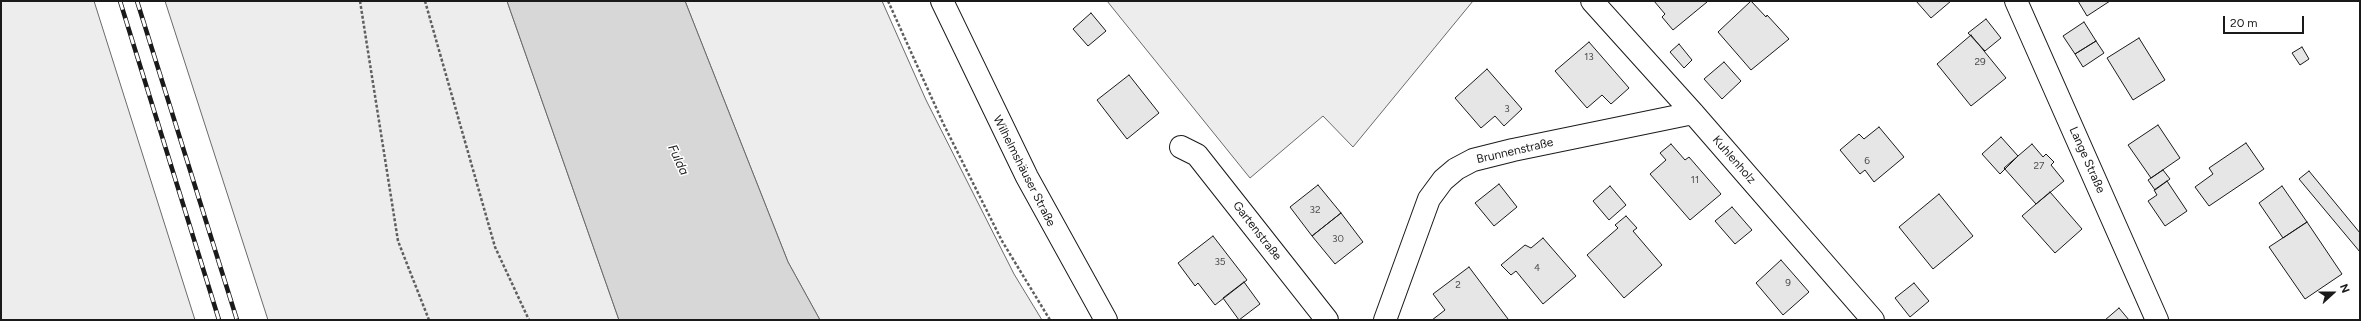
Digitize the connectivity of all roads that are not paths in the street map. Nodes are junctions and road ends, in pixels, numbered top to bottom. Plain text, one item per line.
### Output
1 (1592, 1) edge
2 (2016, 1) edge
3 (946, 10) edge
4 (1693, 113) junction
5 (1181, 147) dead end
6 (1106, 320) edge
7 (1327, 320) edge
8 (1385, 320) edge
9 (1873, 320) edge
10 (2157, 320) edge

1 - 4 street, Kuhlenholz
2 - 10 street, Lange Straße
3 - 6 street, Wilhelmshäuser Straße
4 - 8 street, Brunnenstraße
4 - 9 street, Kuhlenholz
5 - 7 street, Gartenstraße

